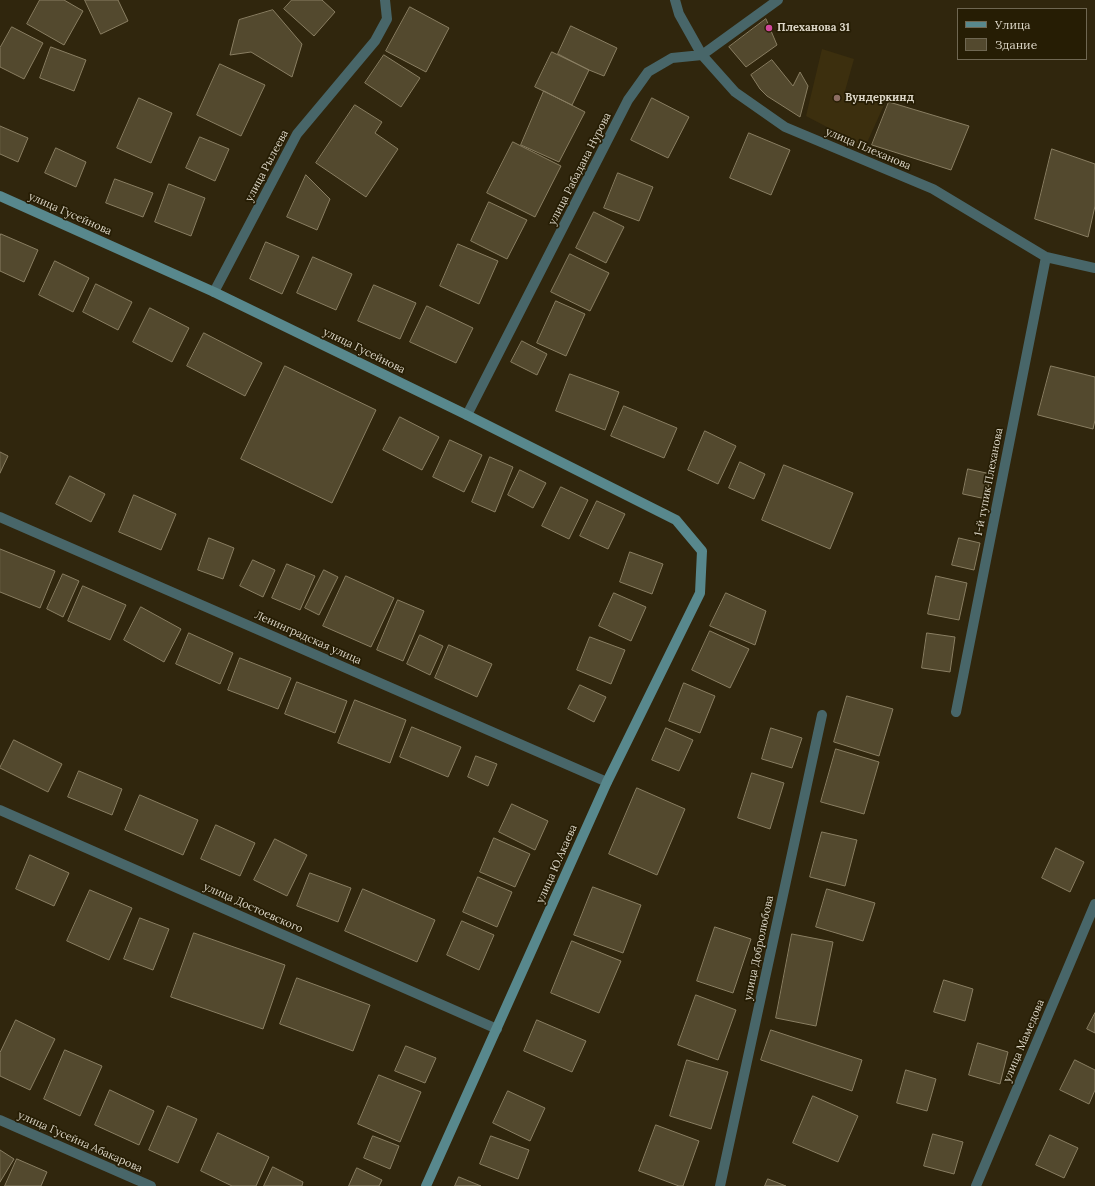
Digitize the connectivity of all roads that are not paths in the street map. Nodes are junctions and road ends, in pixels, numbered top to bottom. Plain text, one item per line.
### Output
1 (385, 0) edge
2 (675, 0) edge
3 (778, 0) edge
4 (702, 55) junction
5 (0, 196) edge
6 (1046, 257) junction
7 (1095, 268) edge
8 (214, 292) junction
9 (468, 415) junction
10 (0, 516) edge
11 (702, 550) joint
12 (956, 712) dead end
13 (822, 715) dead end
14 (607, 782) junction
15 (0, 810) edge
16 (1095, 904) edge
17 (496, 1029) junction
18 (0, 1120) edge
19 (151, 1186) edge
20 (426, 1186) edge
21 (720, 1186) edge
22 (976, 1186) edge

1 - 8 street, улица Рылеева
2 - 4 street, улица Плеханова
3 - 4 street
4 - 6 street, улица Плеханова
4 - 9 street, улица Рабадана Нурова
5 - 8 main road, улица Гусейнова
6 - 7 street, улица Плеханова
6 - 12 street, 1-й тупик Плеханова
8 - 9 main road, улица Гусейнова
9 - 11 main road, улица Гусейнова
10 - 14 street, Ленинградская улица
11 - 14 main road, улица Ю.Акаева
13 - 21 street, улица Добролюбова
14 - 17 main road, улица Ю.Акаева
15 - 17 street, улица Достоевского
16 - 22 street, улица Мамедова
17 - 20 main road, улица Ю.Акаева
18 - 19 street, улица Гусейна Абакарова

